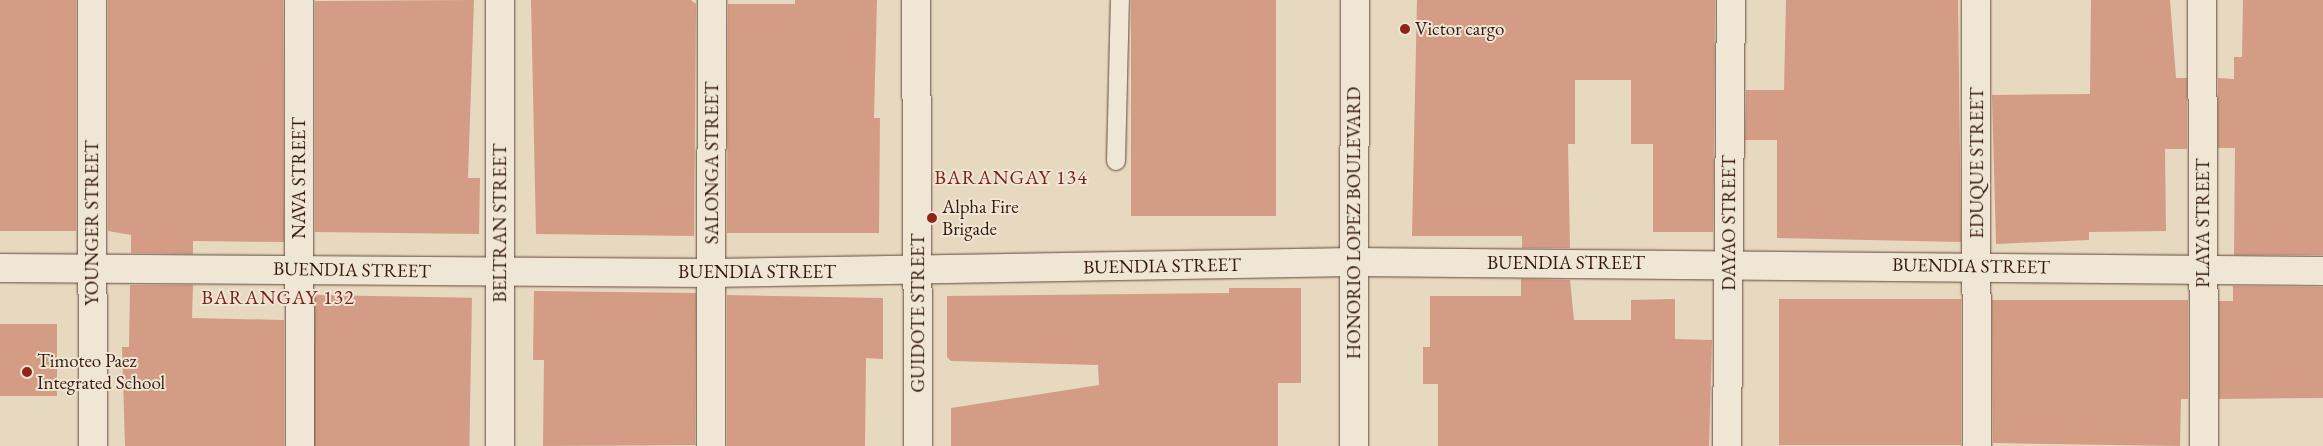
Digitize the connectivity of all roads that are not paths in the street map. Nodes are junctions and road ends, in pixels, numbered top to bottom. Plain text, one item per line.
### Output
1 (92, 0) edge
2 (299, 0) edge
3 (500, 0) edge
4 (712, 0) edge
5 (916, 0) edge
6 (1120, 0) edge
7 (1355, 0) edge
8 (1730, 0) edge
9 (1976, 0) edge
10 (2202, 0) edge
11 (1116, 161) dead end
12 (1353, 262) junction
13 (1728, 264) junction
14 (1977, 266) junction
15 (0, 268) edge
16 (92, 269) junction
17 (2203, 269) junction
18 (300, 270) junction
19 (918, 271) junction
20 (2323, 271) edge
21 (500, 272) junction
22 (711, 272) junction
23 (93, 446) edge
24 (300, 446) edge
25 (500, 446) edge
26 (711, 446) edge
27 (918, 446) edge
28 (1354, 446) edge
29 (1727, 446) edge
30 (1977, 446) edge
31 (2204, 446) edge

1 - 16 street, YOUNGER STREET
2 - 18 street, NAVA STREET
3 - 21 street, BELTRAN STREET
4 - 22 street, SALONGA STREET
5 - 19 street, GUIDOTE STREET
6 - 11 lane
7 - 12 street, HONORIO LOPEZ BOULEVARD
8 - 13 street, DAYAO STREET
9 - 14 street, EDUQUE STREET
10 - 17 street, PLAYA STREET
12 - 13 street, BUENDIA STREET
12 - 19 street, BUENDIA STREET
12 - 28 street, HONORIO LOPEZ BOULEVARD
13 - 14 street, BUENDIA STREET
13 - 29 street, DAYAO STREET
14 - 17 street, BUENDIA STREET
14 - 30 street, EDUQUE STREET
15 - 16 street, BUENDIA STREET
16 - 18 street, BUENDIA STREET
16 - 23 street, YOUNGER STREET
17 - 20 street, BUENDIA STREET
17 - 31 street, PLAYA STREET
18 - 21 street, BUENDIA STREET
18 - 24 street, NAVA STREET
19 - 22 street, BUENDIA STREET
19 - 27 street, GUIDOTE STREET
21 - 22 street, BUENDIA STREET
21 - 25 street, BELTRAN STREET
22 - 26 street, SALONGA STREET

